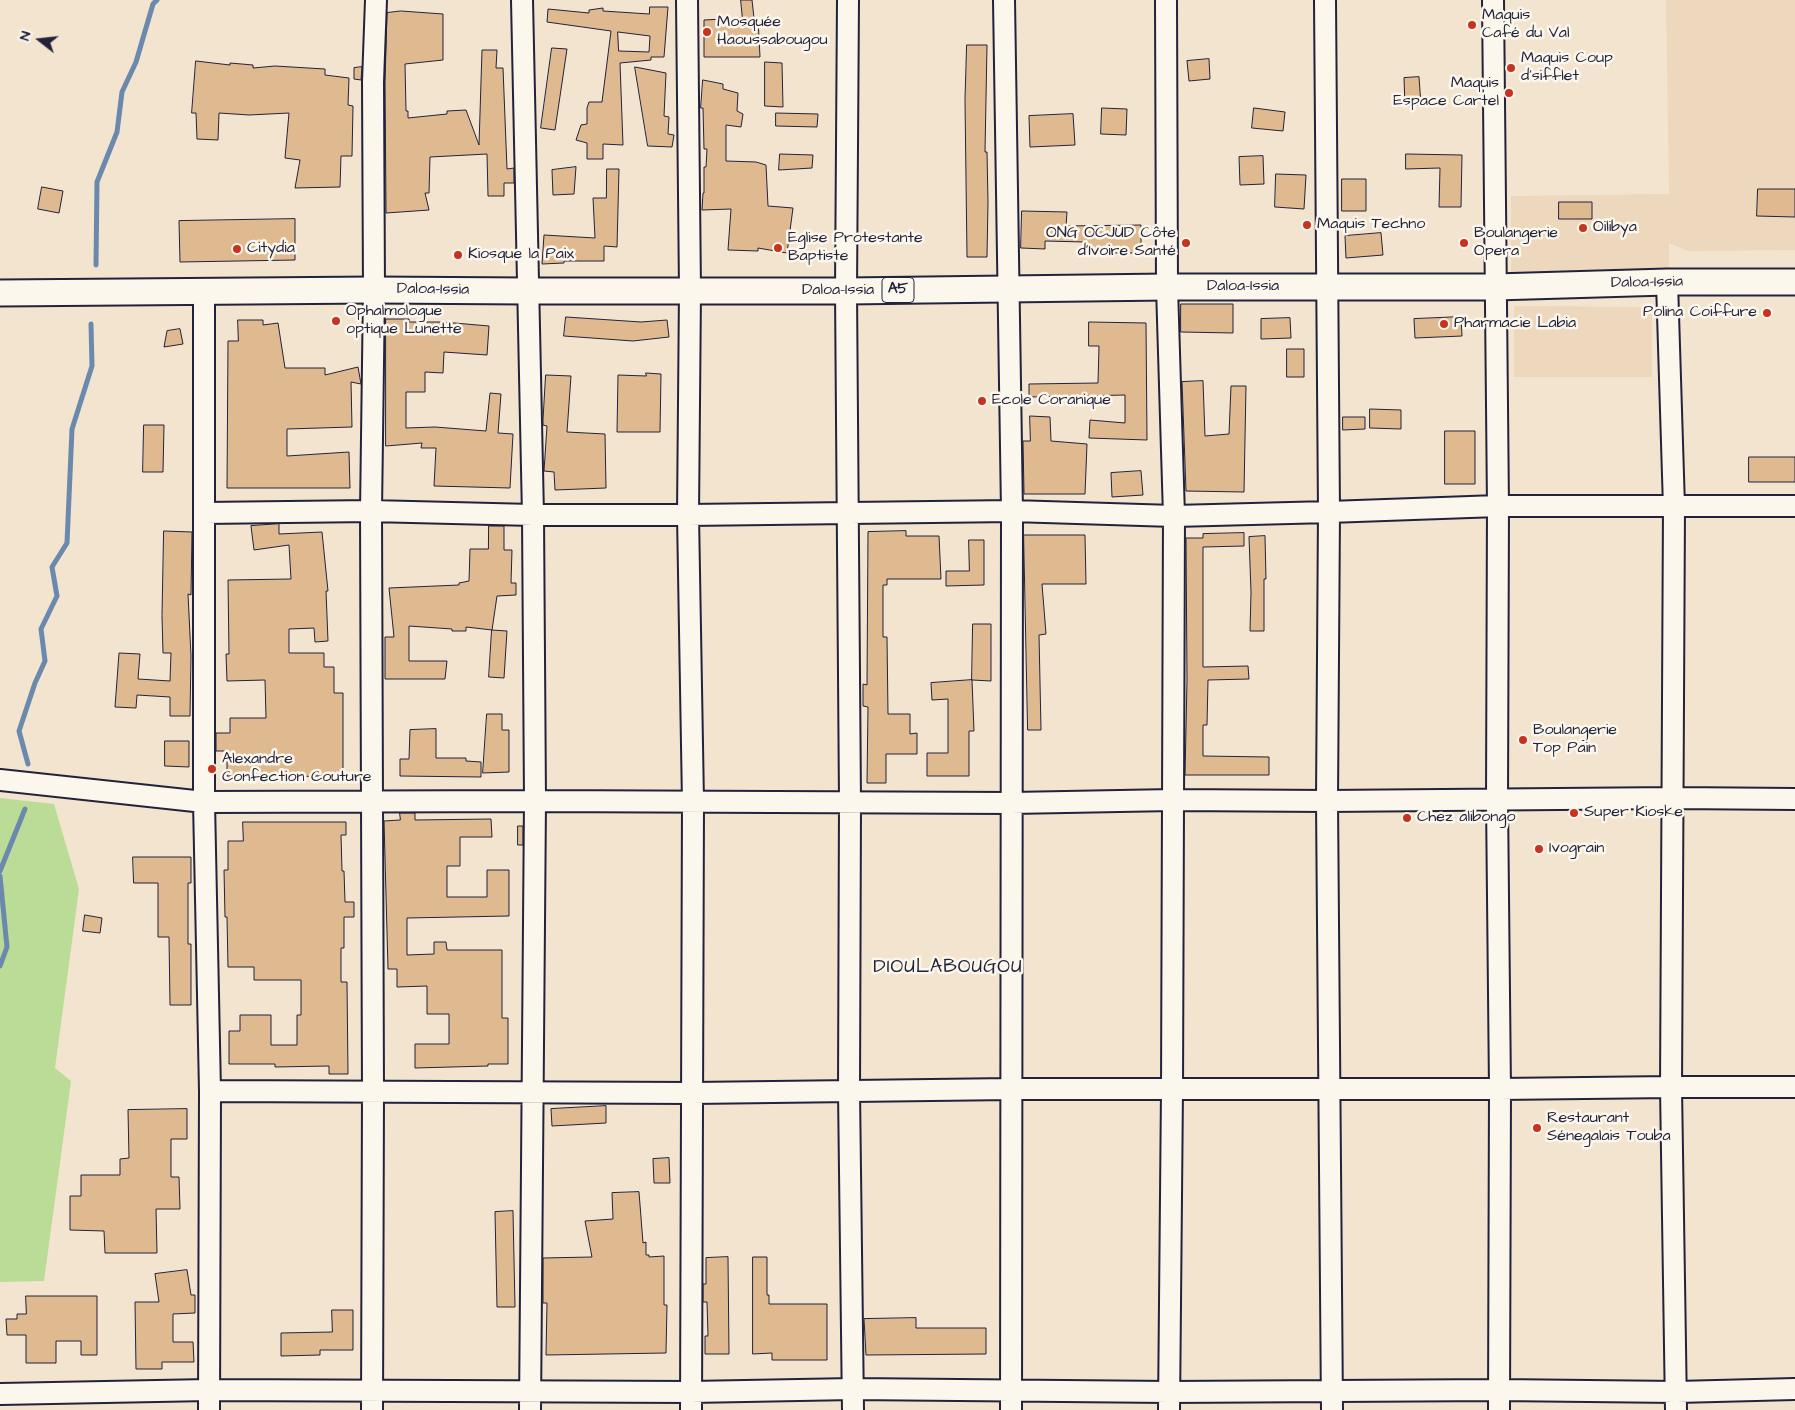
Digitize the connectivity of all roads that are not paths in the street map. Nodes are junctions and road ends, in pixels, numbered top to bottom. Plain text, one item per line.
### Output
1 (376, 0) edge
2 (522, 0) edge
3 (687, 0) edge
4 (848, 0) edge
5 (1004, 0) edge
6 (1166, 0) edge
7 (1325, 0) edge
8 (1493, 0) edge
9 (1667, 282) junction
10 (1795, 282) edge
11 (1167, 287) junction
12 (1494, 287) junction
13 (1326, 288) junction
14 (1009, 289) junction
15 (374, 290) junction
16 (690, 290) junction
17 (204, 291) junction
18 (528, 291) junction
19 (846, 291) junction
20 (0, 293) edge
21 (1498, 506) junction
22 (1795, 506) edge
23 (1674, 507) junction
24 (371, 511) junction
25 (1012, 511) junction
26 (1330, 512) junction
27 (204, 513) junction
28 (849, 514) junction
29 (533, 515) junction
30 (688, 515) junction
31 (1174, 516) junction
32 (0, 780) edge
33 (1674, 798) junction
34 (1795, 799) edge
35 (1173, 800) junction
36 (1496, 800) junction
37 (535, 801) junction
38 (1326, 801) junction
39 (204, 802) junction
40 (693, 802) junction
41 (850, 802) junction
42 (371, 803) junction
43 (1012, 803) junction
44 (1671, 1087) junction
45 (1795, 1087) edge
46 (1011, 1089) junction
47 (1172, 1089) junction
48 (1330, 1089) junction
49 (1500, 1089) junction
50 (210, 1091) junction
51 (849, 1091) junction
52 (373, 1092) junction
53 (533, 1092) junction
54 (693, 1093) junction
55 (853, 1389) junction
56 (1795, 1389) edge
57 (373, 1390) junction
58 (1011, 1390) junction
59 (1333, 1390) junction
60 (1499, 1390) junction
61 (0, 1394) edge
62 (209, 1400) edge
63 (530, 1401) edge
64 (691, 1401) edge
65 (1169, 1401) edge
66 (1676, 1401) edge
67 (35, 1402) edge
68 (372, 1410) edge
69 (853, 1410) edge
70 (1011, 1410) edge
71 (1332, 1410) edge
72 (1499, 1410) edge

1 - 15 street
2 - 18 street
3 - 16 street
4 - 19 street
5 - 14 street
6 - 11 street
7 - 13 street
8 - 12 street
9 - 10 main road, Daloa-Issia / A5
9 - 12 main road, Daloa-Issia / A5
9 - 23 street
11 - 13 main road, Daloa-Issia / A5
11 - 14 main road, Daloa-Issia / A5
11 - 31 street
12 - 13 main road, Daloa-Issia / A5
12 - 21 street
13 - 26 street
14 - 19 main road, Daloa-Issia / A5
14 - 25 street
15 - 17 main road, Daloa-Issia / A5
15 - 18 main road, Daloa-Issia / A5
15 - 24 street
16 - 18 main road, Daloa-Issia / A5
16 - 19 main road, Daloa-Issia / A5
16 - 30 street
17 - 20 main road, Daloa-Issia / A5
17 - 27 street
18 - 29 street
19 - 28 street
21 - 23 street
21 - 26 street
21 - 36 street
22 - 23 street
23 - 33 street
24 - 27 street
24 - 29 street
24 - 42 street
25 - 28 street
25 - 31 street
25 - 43 street
26 - 31 street
26 - 38 street
27 - 39 street
28 - 30 street
28 - 41 street
29 - 30 street
29 - 37 street
30 - 40 street
31 - 35 street
32 - 39 street
33 - 34 street
33 - 36 street
33 - 44 street
35 - 38 street
35 - 43 street
35 - 47 street
36 - 38 street
36 - 49 street
37 - 40 street
37 - 42 street
37 - 53 street
38 - 48 street
39 - 42 street
39 - 50 street
40 - 41 street
40 - 54 street
41 - 43 street
41 - 51 street
42 - 52 street
43 - 46 street
44 - 45 street
44 - 49 street
44 - 66 street
46 - 47 street
46 - 51 street
46 - 58 street
47 - 48 street
47 - 65 street
48 - 49 street
48 - 59 street
49 - 60 street
50 - 52 street
50 - 62 street
51 - 54 street
51 - 55 street
52 - 53 street
52 - 57 street
53 - 54 street
53 - 63 street
54 - 64 street
55 - 58 street
55 - 64 street
55 - 69 street
56 - 66 street
57 - 62 street
57 - 63 street
57 - 68 street
58 - 65 street
58 - 70 street
59 - 60 street
59 - 65 street
59 - 71 street
60 - 66 street
60 - 72 street
61 - 67 street
62 - 67 street
63 - 64 street

